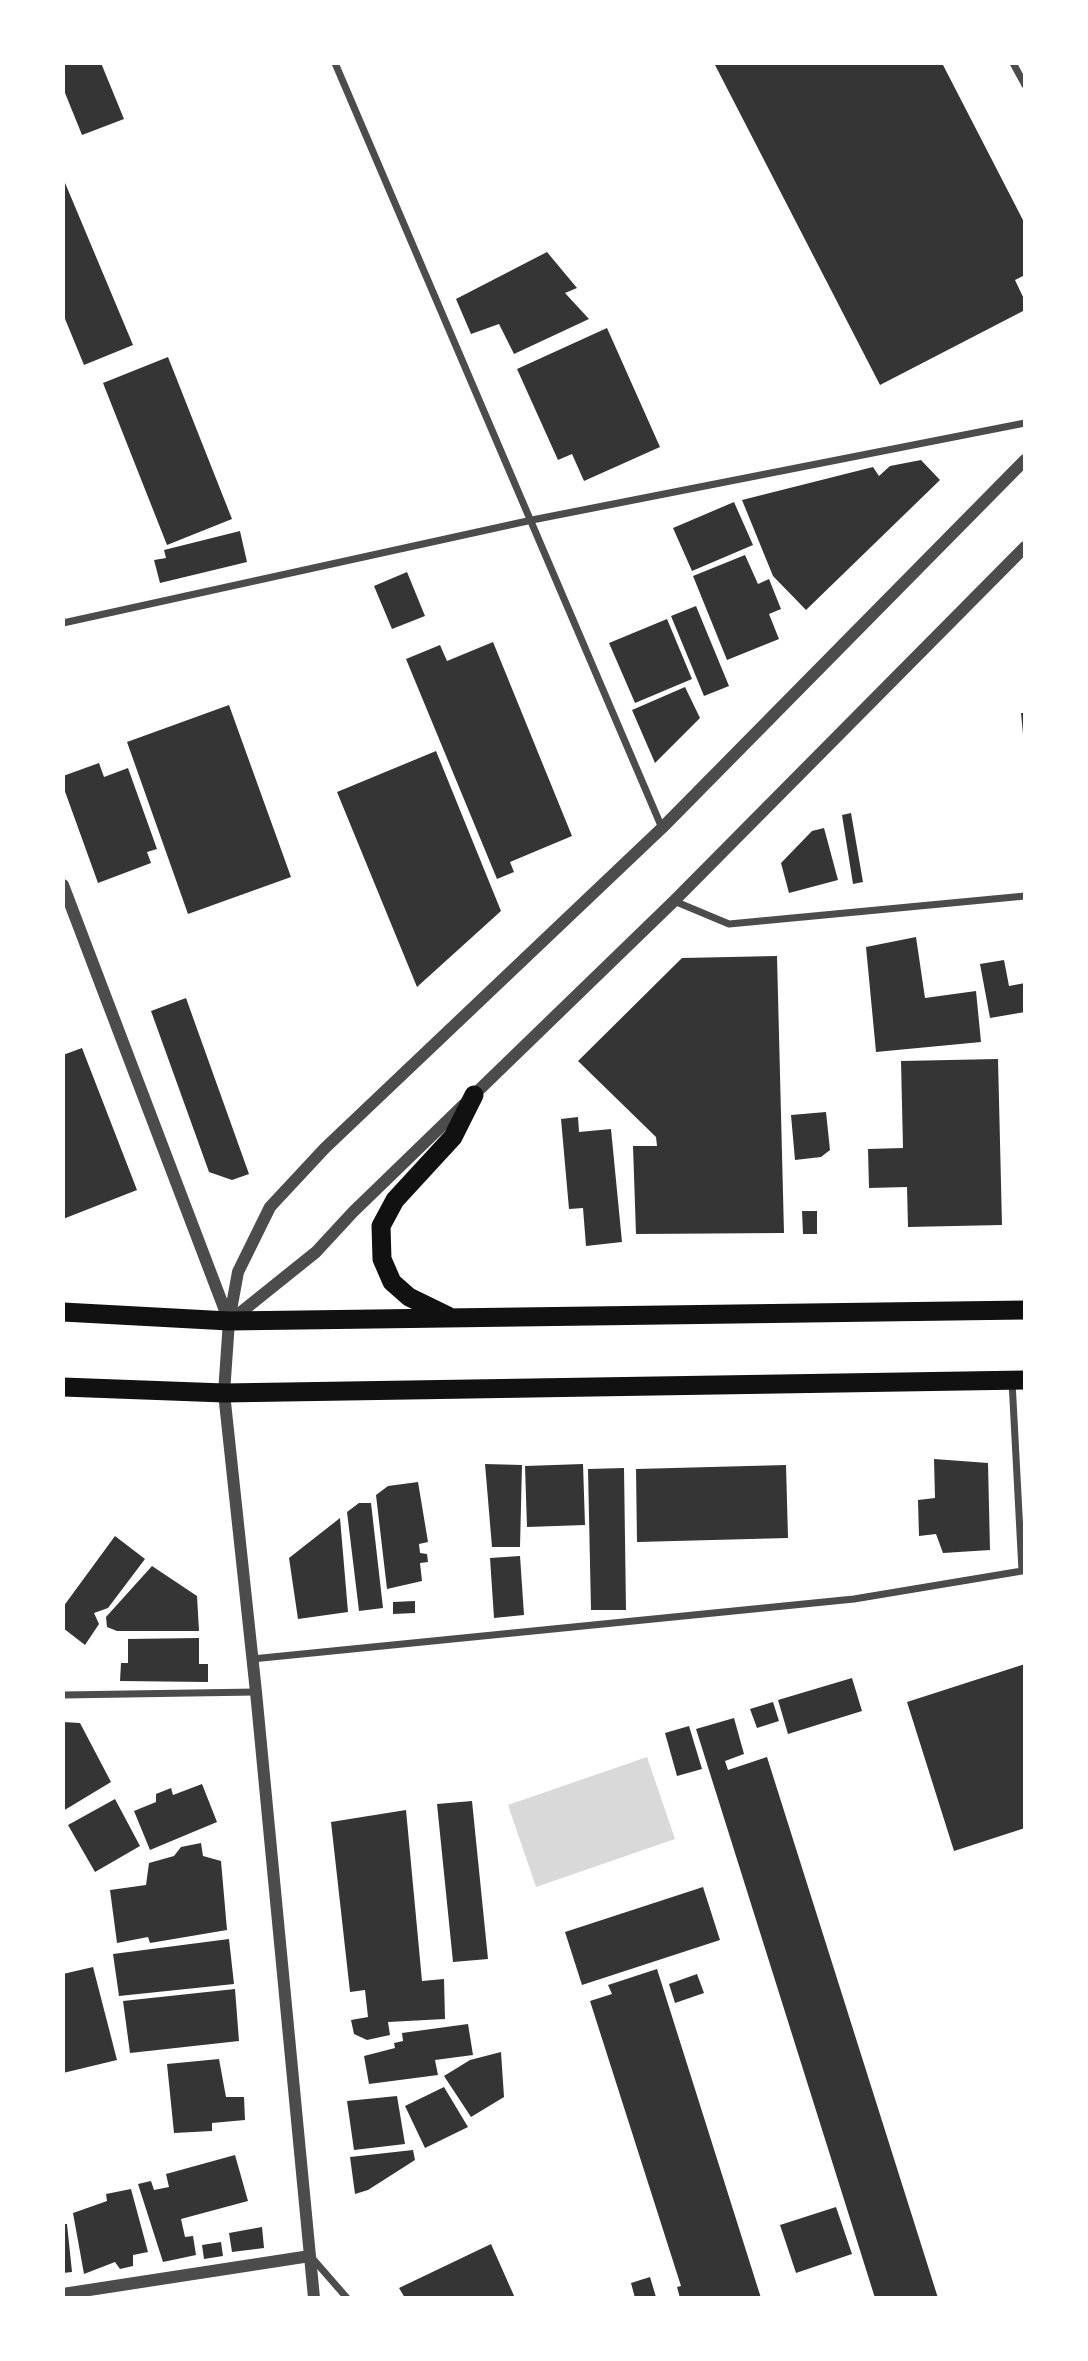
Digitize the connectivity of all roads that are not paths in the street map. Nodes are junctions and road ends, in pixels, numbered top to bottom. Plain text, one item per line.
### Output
1 (335, 63) edge
2 (1013, 63) edge
3 (1025, 85) edge
4 (1025, 423) edge
5 (1025, 460) edge
6 (532, 520) junction
7 (1025, 547) edge
8 (63, 623) edge
9 (662, 828) junction
10 (63, 886) edge
11 (1025, 896) edge
12 (674, 901) junction
13 (474, 1095) junction
14 (1025, 1310) edge
15 (63, 1312) edge
16 (451, 1318) junction
17 (229, 1321) junction
18 (1018, 1380) edge
19 (63, 1387) edge
20 (224, 1393) junction
21 (252, 1659) junction
22 (256, 1692) junction
23 (63, 1695) edge
24 (310, 2256) junction
25 (63, 2294) edge
26 (314, 2298) edge
27 (347, 2298) edge

1 - 6 street
2 - 3 street
4 - 6 street
5 - 9 street
6 - 8 street
6 - 9 street
7 - 12 street
9 - 17 street
10 - 17 street
11 - 12 street
12 - 13 street
13 - 16 highway
13 - 17 street
14 - 16 highway
15 - 17 highway
16 - 17 highway
17 - 20 street
18 - 20 highway
18 - 21 street
19 - 20 highway
20 - 21 street
21 - 22 street
22 - 23 street
22 - 24 street
24 - 25 street
24 - 26 street
24 - 27 street

